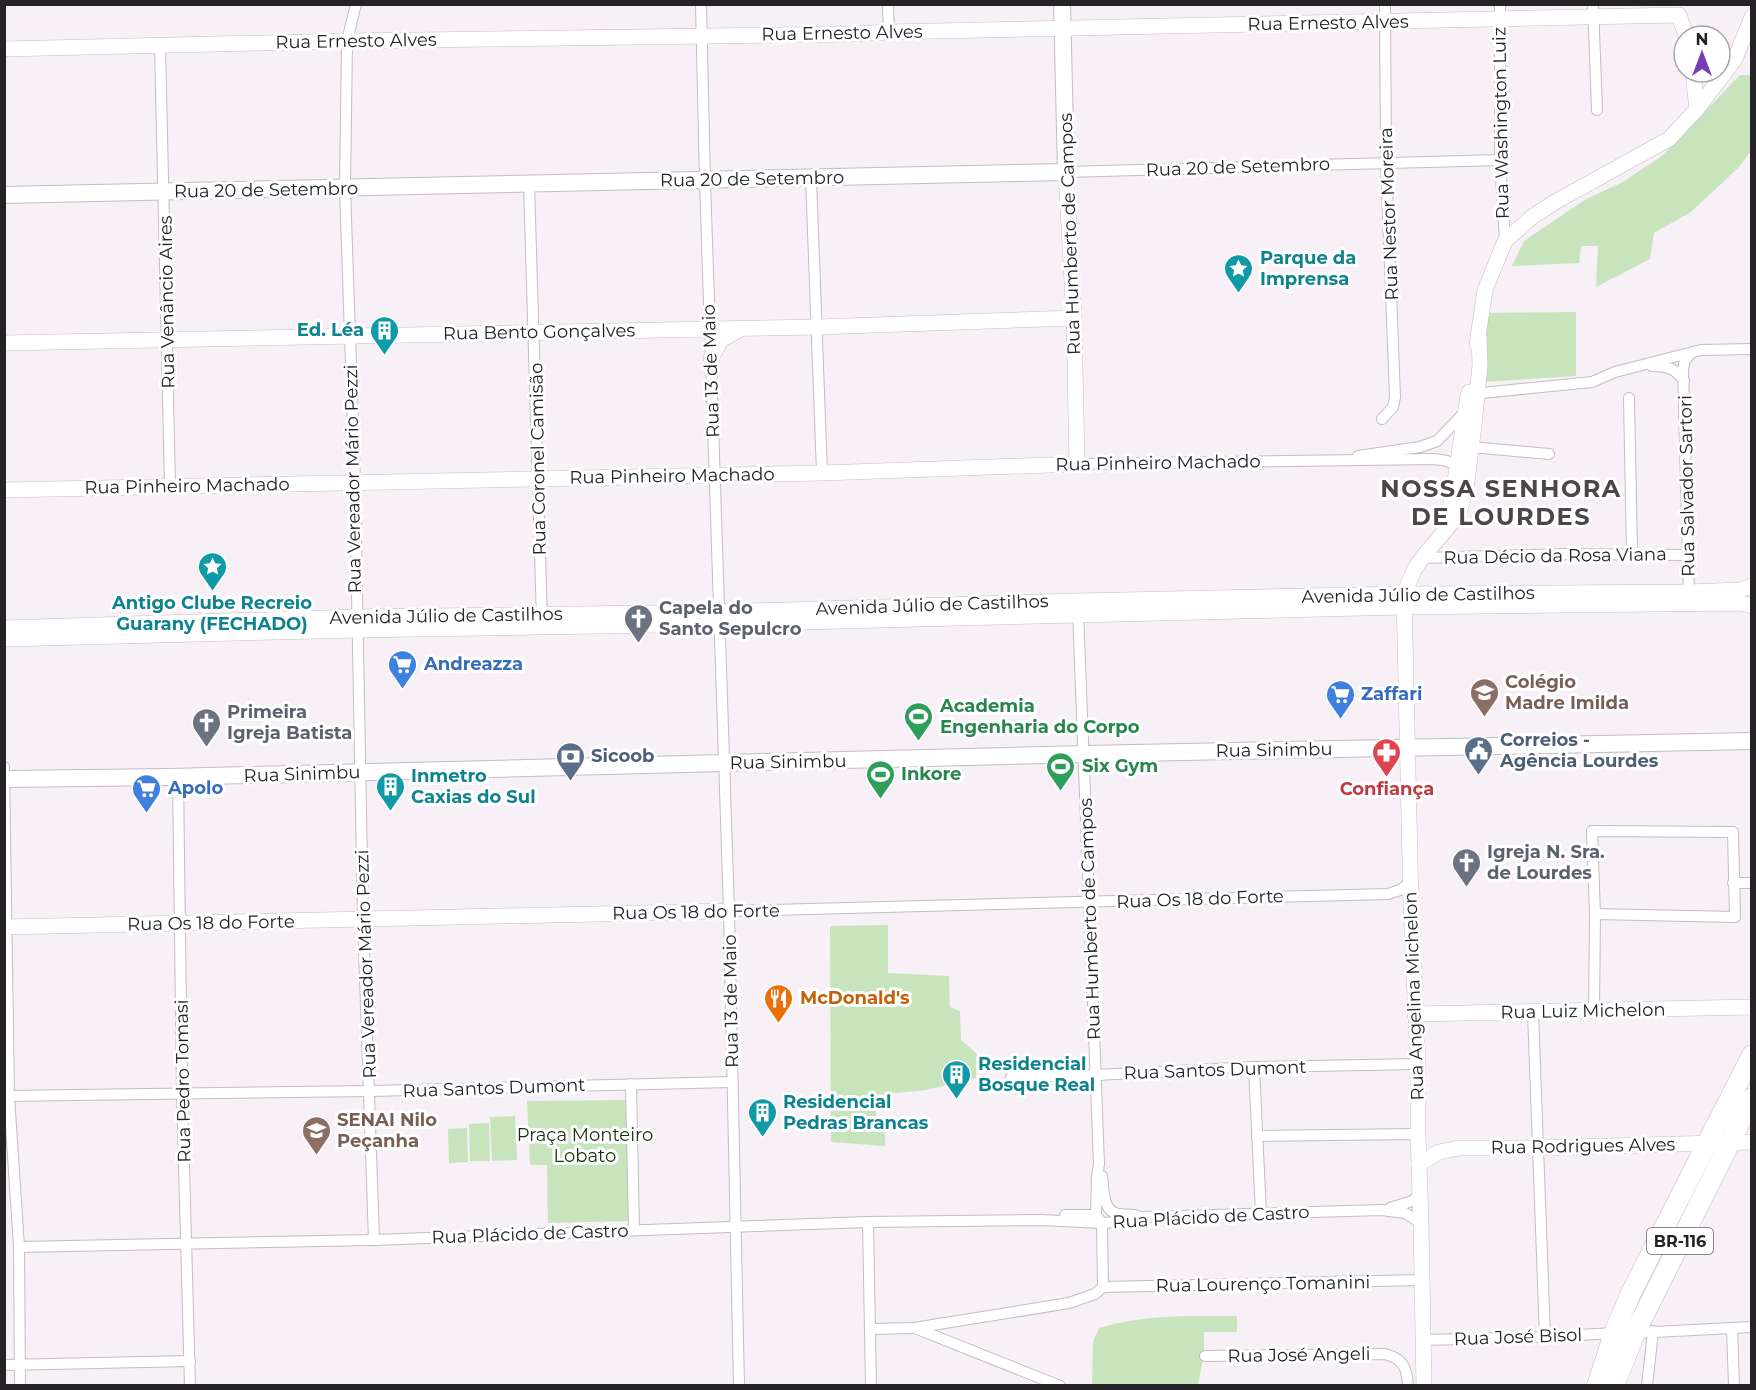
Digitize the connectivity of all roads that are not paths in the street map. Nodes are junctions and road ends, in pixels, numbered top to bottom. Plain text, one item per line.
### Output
1 (356, 4) edge
2 (701, 4) edge
3 (888, 4) edge
4 (1062, 4) edge
5 (1385, 4) edge
6 (1679, 10) edge
7 (1593, 11) edge
8 (1499, 12) edge
9 (1752, 17) edge
10 (1385, 22) junction
11 (1063, 28) junction
12 (889, 32) junction
13 (702, 36) junction
14 (347, 41) junction
15 (160, 46) junction
16 (4, 49) edge
17 (1694, 84) edge
18 (1697, 109) junction
19 (1597, 110) dead end
20 (1500, 160) junction
21 (1386, 162) junction
22 (1066, 172) junction
23 (811, 178) junction
24 (529, 184) junction
25 (700, 184) junction
26 (345, 188) junction
27 (164, 192) junction
28 (4, 195) edge
29 (1505, 241) junction
30 (1074, 318) junction
31 (816, 327) junction
32 (743, 328) junction
33 (710, 329) junction
34 (535, 332) junction
35 (350, 336) junction
36 (168, 340) junction
37 (4, 343) edge
38 (1752, 349) edge
39 (1691, 352) junction
40 (711, 358) junction
41 (1639, 366) junction
42 (1684, 381) junction
43 (1473, 394) junction
44 (1629, 398) dead end
45 (1464, 413) junction
46 (1382, 419) dead end
47 (1471, 447) junction
48 (1550, 454) dead end
49 (1340, 460) junction
50 (1077, 464) junction
51 (1459, 467) junction
52 (822, 474) junction
53 (715, 476) junction
54 (538, 479) junction
55 (1467, 482) junction
56 (355, 483) junction
57 (170, 486) junction
58 (4, 490) edge
59 (1445, 530) junction
60 (1632, 554) junction
61 (1688, 555) junction
62 (1422, 558) junction
63 (1752, 586) edge
64 (1689, 598) junction
65 (1404, 600) junction
66 (1752, 606) edge
67 (1077, 608) junction
68 (719, 618) junction
69 (542, 620) junction
70 (356, 623) junction
71 (4, 628) edge
72 (51, 632) junction
73 (4, 639) edge
74 (1752, 741) edge
75 (1408, 747) junction
76 (1083, 754) junction
77 (724, 763) junction
78 (4, 767) edge
79 (360, 772) junction
80 (178, 777) junction
81 (5, 779) edge
82 (1411, 882) junction
83 (1733, 883) junction
84 (1752, 883) edge
85 (1388, 894) junction
86 (1089, 902) junction
87 (1412, 905) junction
88 (729, 911) junction
89 (1595, 914) junction
90 (363, 919) junction
91 (180, 923) junction
92 (5, 927) edge
93 (1752, 1007) edge
94 (1594, 1011) junction
95 (1533, 1012) junction
96 (1415, 1014) junction
97 (1752, 1055) edge
98 (1418, 1064) junction
99 (1254, 1067) junction
100 (1096, 1075) junction
101 (1011, 1077) dead end
102 (732, 1082) junction
103 (631, 1084) junction
104 (370, 1091) junction
105 (182, 1092) junction
106 (7, 1096) edge
107 (1752, 1098) edge
108 (1418, 1134) junction
109 (1257, 1136) junction
110 (1752, 1142) edge
111 (1729, 1143) junction
112 (1706, 1144) junction
113 (1537, 1148) junction
114 (1099, 1164) junction
115 (1419, 1164) junction
116 (1420, 1194) junction
117 (1381, 1210) junction
118 (1261, 1214) junction
119 (1143, 1217) junction
120 (1099, 1219) junction
121 (868, 1222) junction
122 (1422, 1222) junction
123 (735, 1226) junction
124 (634, 1230) junction
125 (374, 1240) junction
126 (186, 1242) junction
127 (19, 1247) junction
128 (1423, 1280) junction
129 (1104, 1287) junction
130 (1752, 1327) edge
131 (914, 1328) junction
132 (1732, 1328) junction
133 (870, 1329) junction
134 (1644, 1332) junction
135 (1614, 1333) junction
136 (1545, 1337) junction
137 (1423, 1340) junction
138 (1205, 1356) dead end
139 (190, 1361) junction
140 (4, 1365) edge
141 (21, 1365) junction
142 (20, 1386) edge
143 (190, 1386) edge
144 (739, 1386) edge
145 (871, 1386) edge
146 (1060, 1386) edge
147 (1407, 1386) edge
148 (1424, 1386) edge
149 (1597, 1386) edge
150 (1614, 1386) edge
151 (1647, 1386) edge
152 (1734, 1386) edge

1 - 14 street, Rua Vereador Mário Pezzi
2 - 13 street, Rua 13 de Maio
3 - 12 street
4 - 11 main road, Rua Humberto de Campos
5 - 10 street, Rua Nestor Moreira
6 - 7 street, Rua Ernesto Alves
7 - 8 street, Rua Ernesto Alves
7 - 19 street
8 - 10 street, Rua Ernesto Alves
8 - 20 street, Rua Washington Luiz
9 - 18 street
10 - 11 street, Rua Ernesto Alves
10 - 21 street, Rua Nestor Moreira
11 - 12 street, Rua Ernesto Alves
11 - 22 main road, Rua Humberto de Campos
12 - 13 street, Rua Ernesto Alves
13 - 14 street, Rua Ernesto Alves
13 - 25 street, Rua 13 de Maio
14 - 15 street, Rua Ernesto Alves
14 - 26 street, Rua Vereador Mário Pezzi
15 - 16 street, Rua Ernesto Alves
15 - 27 street, Rua Venâncio Aires
17 - 18 street
18 - 29 street
20 - 21 street, Rua 20 de Setembro
20 - 29 street, Rua Washington Luiz
21 - 22 street, Rua 20 de Setembro
21 - 46 street, Rua Nestor Moreira
22 - 23 main road, Rua 20 de Setembro
22 - 30 street, Rua Humberto de Campos
23 - 25 main road, Rua 20 de Setembro
23 - 31 street
24 - 25 main road, Rua 20 de Setembro
24 - 26 main road, Rua 20 de Setembro
24 - 34 street, Rua Coronel Camisão
25 - 33 street, Rua 13 de Maio
26 - 27 main road, Rua 20 de Setembro
26 - 35 street, Rua Vereador Mário Pezzi
27 - 28 main road, Rua 20 de Setembro
27 - 36 street, Rua Venâncio Aires
29 - 43 street
30 - 31 street, Rua Bento Gonçalves
30 - 50 street, Rua Humberto de Campos
31 - 32 street, Rua Bento Gonçalves
31 - 52 street
32 - 33 street, Rua Bento Gonçalves
32 - 40 street
33 - 34 street, Rua Bento Gonçalves
33 - 40 street, Rua 13 de Maio
34 - 35 street, Rua Bento Gonçalves
34 - 54 street, Rua Coronel Camisão
35 - 36 street, Rua Bento Gonçalves
35 - 56 street, Rua Vereador Mário Pezzi
36 - 37 street, Rua Bento Gonçalves
36 - 57 street, Rua Venâncio Aires
38 - 39 street
39 - 41 street
39 - 42 street, Rua Salvador Sartori
40 - 53 street, Rua 13 de Maio
41 - 42 street, Rua Salvador Sartori
41 - 43 street
42 - 61 street, Rua Salvador Sartori
43 - 45 street
43 - 47 street
44 - 60 street
45 - 49 street, Rua Pinheiro Machado
45 - 51 street
47 - 48 street
47 - 55 street
49 - 50 street, Rua Pinheiro Machado
49 - 51 street, Rua Pinheiro Machado
50 - 52 street, Rua Pinheiro Machado
51 - 55 street
51 - 59 street
52 - 53 street, Rua Pinheiro Machado
53 - 54 street, Rua Pinheiro Machado
53 - 68 street, Rua 13 de Maio
54 - 56 street, Rua Pinheiro Machado
54 - 69 street, Rua Coronel Camisão
55 - 59 street
56 - 57 street, Rua Pinheiro Machado
56 - 70 street, Rua Vereador Mário Pezzi
57 - 58 street, Rua Pinheiro Machado
59 - 62 street
60 - 61 street, Rua Décio da Rosa Viana
60 - 62 street, Rua Décio da Rosa Viana
61 - 64 street, Rua Salvador Sartori
62 - 65 street
63 - 64 street, Avenida Júlio de Castilhos
64 - 65 street, Avenida Júlio de Castilhos
64 - 66 street, Avenida Júlio de Castilhos
65 - 67 street, Avenida Júlio de Castilhos
65 - 75 street, Rua Angelina Michelon
67 - 68 street, Avenida Júlio de Castilhos
67 - 76 street, Rua Humberto de Campos
68 - 69 street, Avenida Júlio de Castilhos
68 - 77 street, Rua 13 de Maio
69 - 70 street, Avenida Júlio de Castilhos
70 - 72 street, Avenida Júlio de Castilhos
70 - 79 street, Rua Vereador Mário Pezzi
71 - 72 street, Avenida Júlio de Castilhos
72 - 73 street, Avenida Júlio de Castilhos
74 - 75 main road, Rua Sinimbu
75 - 76 main road, Rua Sinimbu
75 - 82 street, Rua Angelina Michelon
76 - 77 main road, Rua Sinimbu
76 - 86 street, Rua Humberto de Campos
77 - 79 main road, Rua Sinimbu
77 - 88 street, Rua 13 de Maio
78 - 81 street
79 - 80 main road, Rua Sinimbu
79 - 90 street, Rua Vereador Mário Pezzi
80 - 81 main road, Rua Sinimbu
80 - 91 street, Rua Pedro Tomasi
81 - 92 street
82 - 85 street, Rua Os 18 do Forte
82 - 87 street, Rua Angelina Michelon
83 - 84 street
83 - 89 street
83 - 89 street
85 - 86 street, Rua Os 18 do Forte
85 - 87 street, Rua Os 18 do Forte
86 - 88 street, Rua Os 18 do Forte
86 - 100 street, Rua Humberto de Campos
87 - 96 street, Rua Angelina Michelon
88 - 90 street, Rua Os 18 do Forte
88 - 102 street, Rua 13 de Maio
89 - 94 street
90 - 91 street, Rua Os 18 do Forte
90 - 104 street, Rua Vereador Mário Pezzi
91 - 92 street, Rua Os 18 do Forte
91 - 105 street, Rua Pedro Tomasi
92 - 106 street
93 - 94 street, Rua Luiz Michelon
94 - 95 street, Rua Luiz Michelon
95 - 96 street, Rua Luiz Michelon
95 - 113 street
96 - 98 street, Rua Angelina Michelon
97 - 112 highway, BR-116
98 - 99 street, Rua Santos Dumont
98 - 108 street, Rua Angelina Michelon
99 - 100 street, Rua Santos Dumont
99 - 109 street
100 - 101 street, Rua Santos Dumont
100 - 114 street, Rua Humberto de Campos
102 - 103 street, Rua Santos Dumont
102 - 123 street, Rua 13 de Maio
103 - 104 street, Rua Santos Dumont
103 - 124 street
104 - 105 street, Rua Santos Dumont
104 - 125 street, Rua Vereador Mário Pezzi
105 - 106 street, Rua Santos Dumont
105 - 126 street, Rua Pedro Tomasi
106 - 127 street
107 - 111 highway, BR-116
108 - 109 street
108 - 115 street, Rua Angelina Michelon
109 - 118 street
110 - 111 street, Rua Rodrigues Alves
111 - 112 street, Rua Rodrigues Alves
111 - 134 highway, BR-116
112 - 113 street, Rua Rodrigues Alves
112 - 135 highway, BR-116
113 - 115 street, Rua Rodrigues Alves
113 - 136 street
114 - 119 street, Rua Humberto de Campos
114 - 120 street, Rua Humberto de Campos
115 - 116 street, Rua Angelina Michelon
116 - 117 street, Rua Plácido de Castro
116 - 122 street, Rua Angelina Michelon
117 - 118 street, Rua Plácido de Castro
117 - 122 street, Rua Plácido de Castro
118 - 119 street, Rua Plácido de Castro
119 - 120 street, Rua Plácido de Castro
120 - 121 street, Rua Plácido de Castro
120 - 129 street, Rua Humberto de Campos
121 - 123 street, Rua Plácido de Castro
121 - 133 street
122 - 128 street, Rua Angelina Michelon
123 - 124 street, Rua Plácido de Castro
123 - 144 street, Rua 13 de Maio
124 - 125 street, Rua Plácido de Castro
125 - 126 street, Rua Plácido de Castro
126 - 127 street, Rua Plácido de Castro
126 - 139 street, Rua Pedro Tomasi
127 - 141 street
128 - 129 street, Rua Lourenço Tomanini
128 - 137 street, Rua Angelina Michelon
129 - 131 street
130 - 132 street
131 - 133 street
131 - 146 street
132 - 134 street
132 - 152 street
133 - 145 street
134 - 150 highway, BR-116
134 - 151 street
135 - 136 street, Rua José Bisol
135 - 149 highway, BR-116
136 - 137 street, Rua José Bisol
137 - 148 street, Rua Angelina Michelon
138 - 147 street, Rua José Angeli
139 - 141 street
139 - 143 street, Rua Pedro Tomasi
140 - 141 street
141 - 142 street

